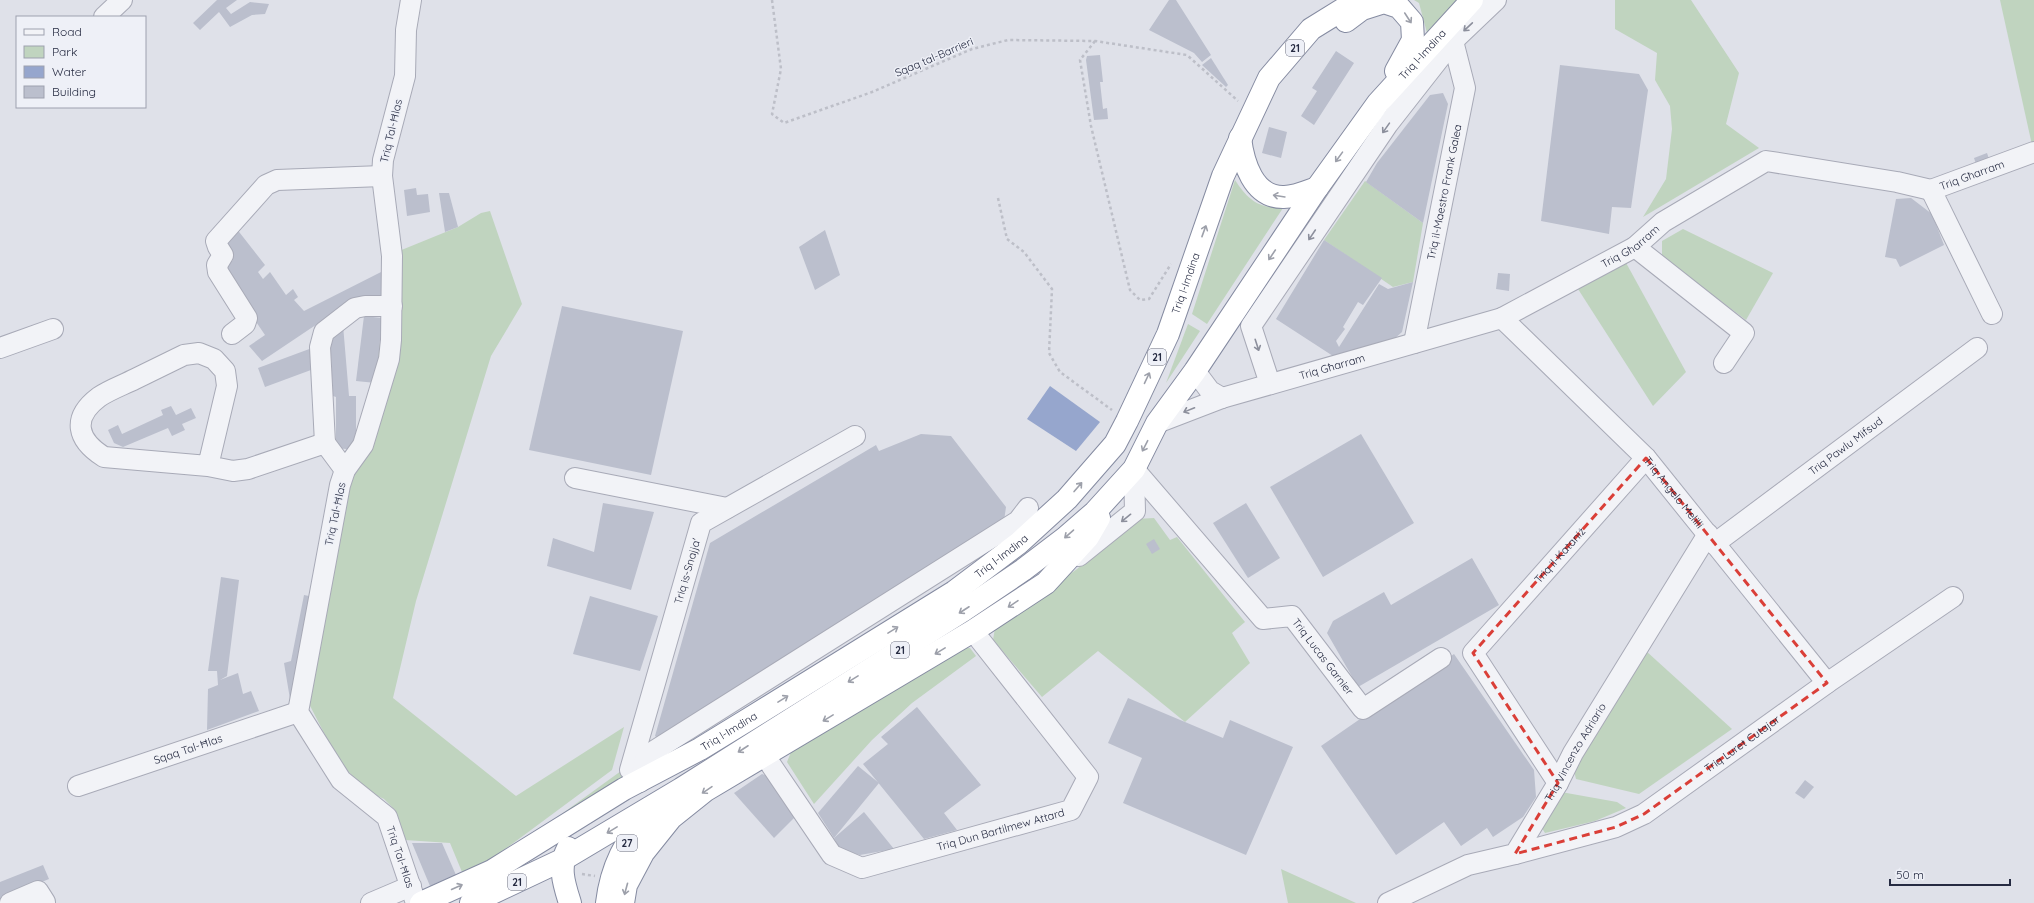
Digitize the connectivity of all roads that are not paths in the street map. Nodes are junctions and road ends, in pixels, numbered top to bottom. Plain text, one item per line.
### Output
1 (122, 0) edge
2 (411, 0) edge
3 (1358, 0) edge
4 (1472, 0) edge
5 (1496, 0) edge
6 (105, 16) edge
7 (1453, 41) junction
8 (1378, 103) junction
9 (1251, 114) junction
10 (1240, 138) junction
11 (2034, 152) edge
12 (382, 176) junction
13 (1317, 188) junction
14 (1931, 190) junction
15 (1635, 247) junction
16 (392, 306) junction
17 (1992, 314) dead end
18 (1502, 318) junction
19 (53, 329) dead end
20 (232, 334) dead end
21 (1414, 343) junction
22 (0, 348) edge
23 (1978, 348) dead end
24 (1724, 363) dead end
25 (1195, 372) junction
26 (1270, 384) junction
27 (1222, 398) junction
28 (1157, 423) junction
29 (855, 436) dead end
30 (325, 443) junction
31 (1646, 458) junction
32 (208, 466) junction
33 (1134, 469) junction
34 (345, 470) junction
35 (575, 478) dead end
36 (1117, 488) junction
37 (727, 508) junction
38 (1028, 508) dead end
39 (990, 539) junction
40 (1711, 539) junction
41 (1019, 543) junction
42 (1046, 583) junction
43 (1953, 597) dead end
44 (973, 631) junction
45 (1441, 658) dead end
46 (1827, 683) junction
47 (298, 712) junction
48 (750, 719) junction
49 (764, 756) junction
50 (1558, 783) junction
51 (78, 786) dead end
52 (632, 786) junction
53 (670, 795) junction
54 (1515, 854) junction
55 (563, 870) junction
56 (416, 897) edge
57 (45, 902) dead end
58 (10, 903) edge
59 (371, 903) edge
60 (471, 903) edge
61 (570, 903) edge
62 (607, 903) edge
63 (622, 903) edge
64 (1388, 903) edge

1 - 6 street
2 - 12 street, Triq Tal-Ħlas
3 - 9 highway, Triq l-Imdina / 21
4 - 8 highway, Triq l-Imdina / 21
5 -> 7 street
7 - 21 street, Triq il-Maestro Frank Galea
7 -> 26 street
9 -> 8 highway
8 -> 13 highway, Triq l-Imdina / 21
9 - 10 highway, Triq l-Imdina / 21
13 -> 10 highway
41 -> 10 highway, Triq l-Imdina / 21
11 - 14 street, Triq Għarram
12 - 16 street, Triq Tal-Ħlas
12 - 20 street
13 -> 25 highway, Triq l-Imdina / 21
14 - 15 street, Triq Għarram
14 - 17 street
15 - 18 street, Triq Għarram
15 - 24 street
16 - 30 street
16 - 34 street, Triq Tal-Ħlas
18 - 21 street, Triq Għarram
18 - 31 street, Triq Angelo Melilli
19 - 22 street
21 - 26 street, Triq Għarram
23 - 40 street, Triq Pawlu Mifsud
25 - 27 street
25 - 28 highway, Triq l-Imdina / 21
26 - 27 street, Triq Għarram
27 -> 28 street, Triq Għarram
28 -> 33 highway, Triq l-Imdina / 21
29 - 37 street, Triq is-Snajja'
30 - 32 street
30 - 34 street
31 - 40 street, Triq Angelo Melilli
31 - 50 street, Triq il-Kataniż
32 - 32 street
33 - 36 highway, Triq l-Imdina / 21
33 -> 42 street, Triq l-Imdina
33 - 45 street, Triq Lucas Garnier
34 - 47 street, Triq Tal-Ħlas
35 - 37 street
36 - 42 highway
36 -> 53 highway, Triq l-Imdina / 21
37 - 52 street, Triq is-Snajja'
38 - 39 street
39 - 41 street
39 - 52 street
40 - 46 street, Triq Angelo Melilli
40 - 50 street, Triq Vincenzo Adriario
48 -> 41 highway, Triq l-Imdina / 21
42 -> 44 highway
43 - 46 street, Triq Luret Cutajar
44 -> 49 highway
44 - 49 street, Triq Dun Bartilmew Attard
46 - 54 street, Triq Luret Cutajar
47 - 51 street, Sqaq Tal-Ħlas
47 - 56 street, Triq Tal-Ħlas
48 - 52 highway, Triq l-Imdina / 21
48 - 55 highway
49 -> 63 highway
50 - 54 street, Triq Vincenzo Adriario
56 -> 52 highway, Triq l-Imdina
53 -> 55 highway, Triq l-Imdina / 21
53 - 62 highway, 27
54 - 64 street
55 - 60 highway, Triq l-Imdina / 21
55 - 61 highway
56 - 59 street, Triq l-Imdina
57 - 58 street

